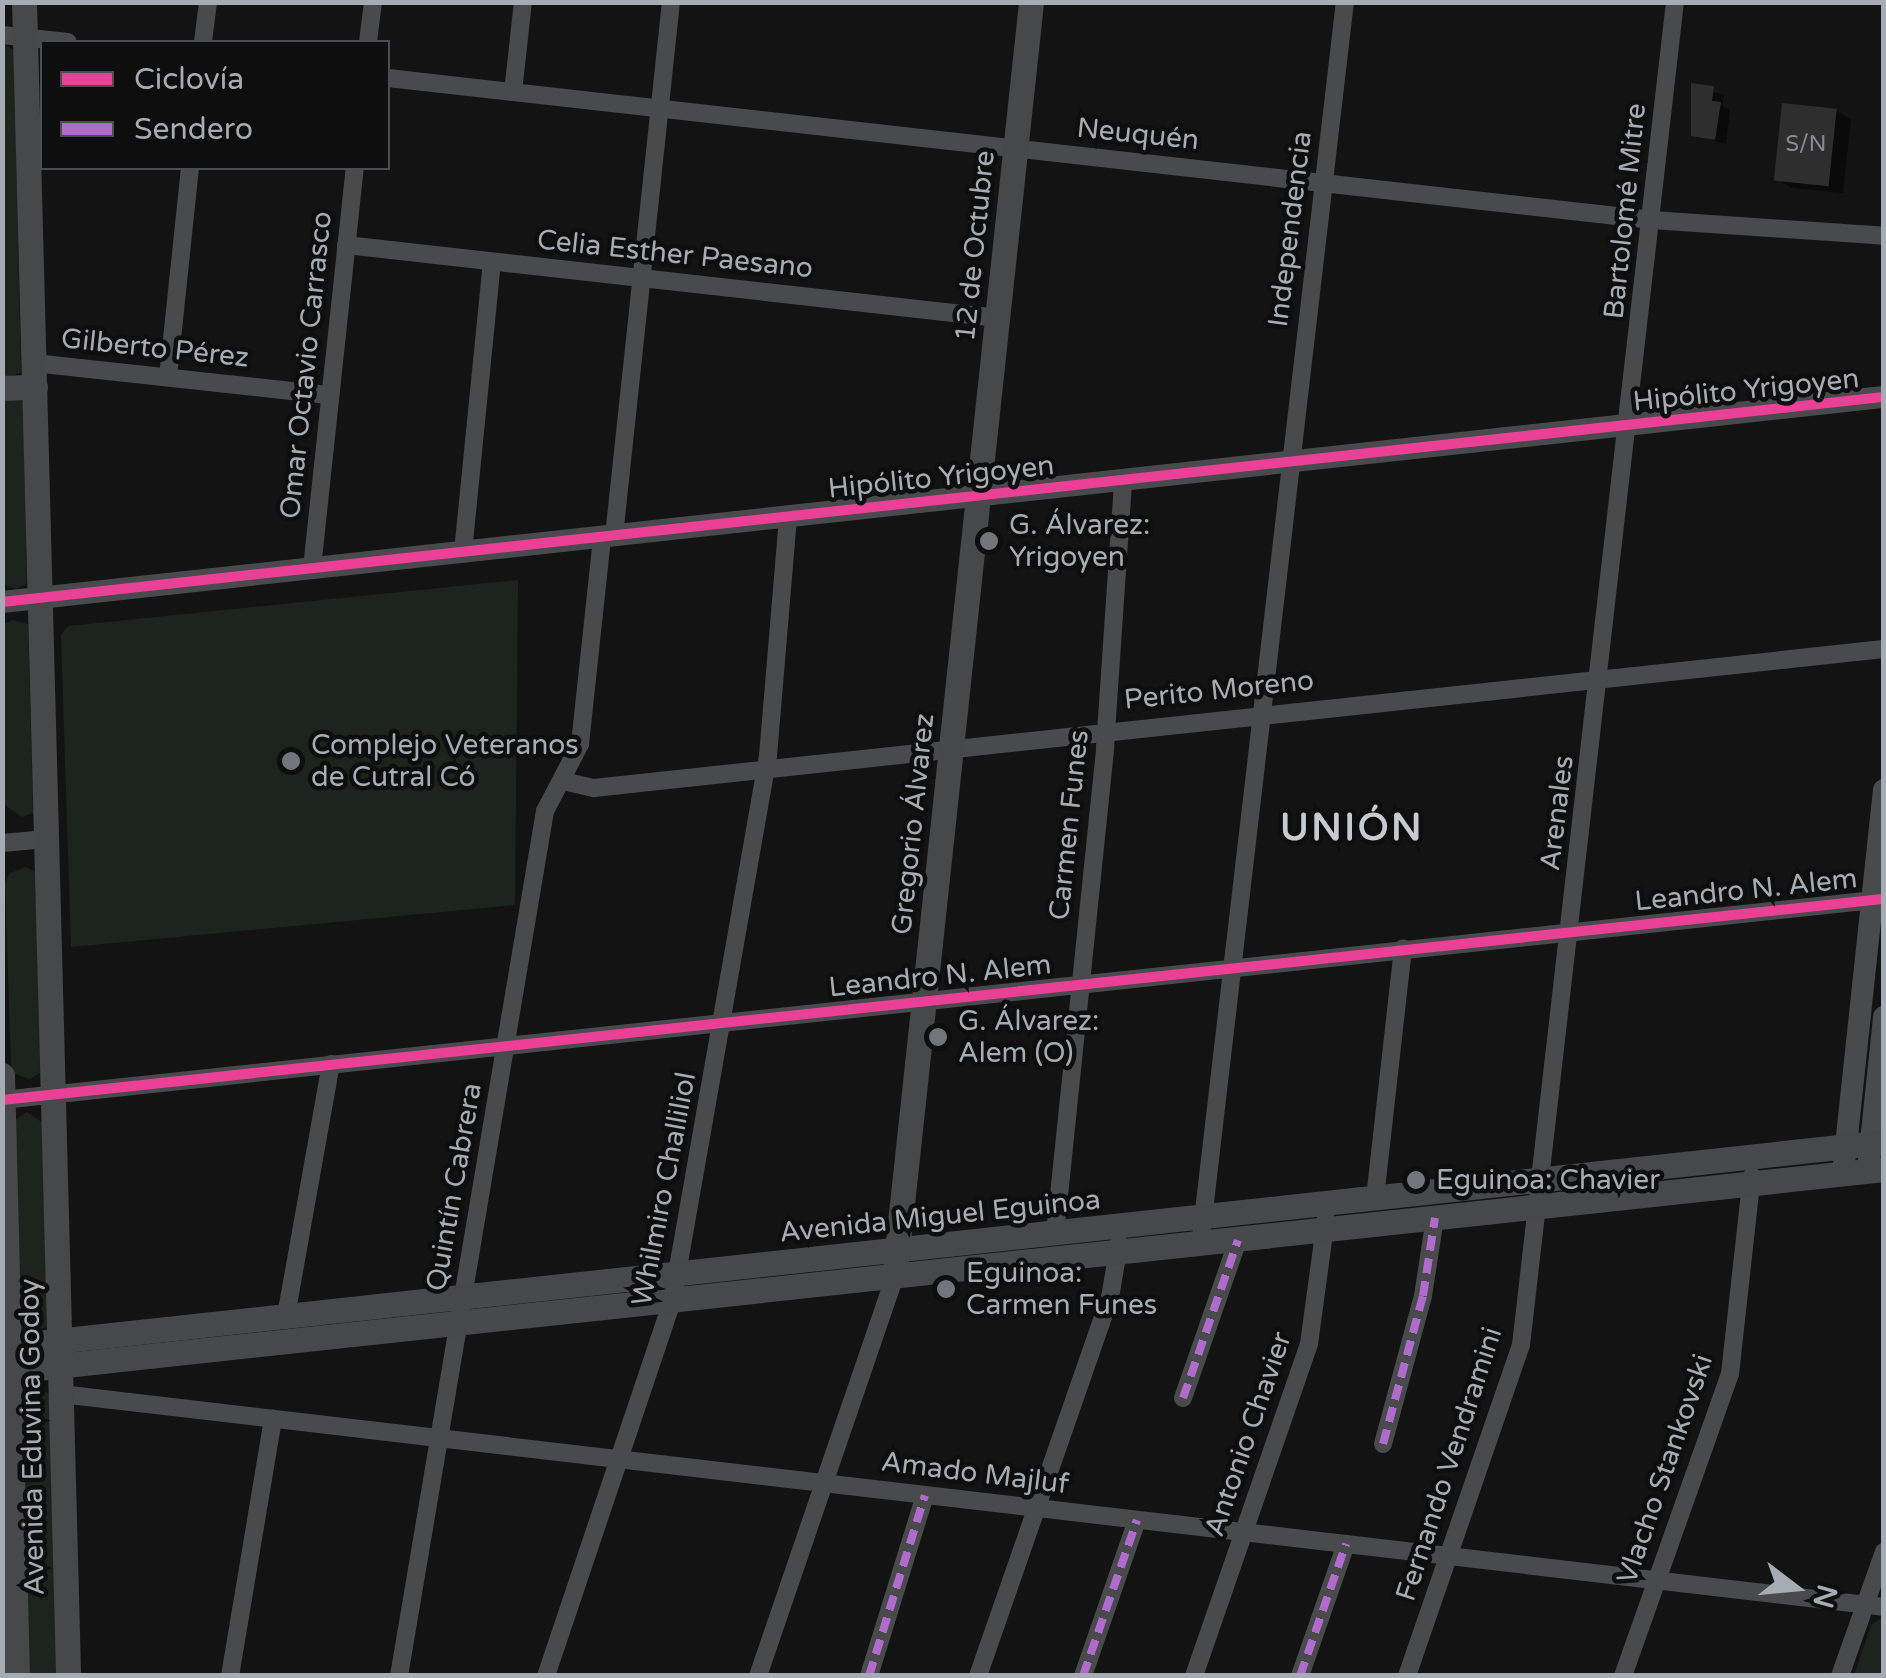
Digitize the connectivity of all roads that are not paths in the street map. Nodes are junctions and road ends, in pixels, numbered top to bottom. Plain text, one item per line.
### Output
1 (24, 2) edge
2 (208, 2) edge
3 (373, 2) edge
4 (523, 2) edge
5 (671, 2) edge
6 (1031, 2) edge
7 (1344, 2) edge
8 (1675, 2) edge
9 (14, 36) edge
10 (50, 40) edge
11 (204, 40) edge
12 (368, 40) edge
13 (390, 78) edge
14 (513, 92) junction
15 (660, 108) junction
16 (1016, 148) junction
17 (190, 170) edge
18 (355, 170) edge
19 (1324, 183) junction
20 (1652, 220) junction
21 (1884, 236) edge
22 (346, 245) junction
23 (492, 262) junction
24 (641, 278) junction
25 (998, 318) junction
26 (34, 375) junction
27 (168, 377) junction
28 (2, 388) edge
29 (330, 395) junction
30 (1884, 397) edge
31 (1630, 425) junction
32 (1291, 462) junction
33 (1122, 480) junction
34 (979, 496) junction
35 (788, 517) junction
36 (608, 536) junction
37 (463, 552) junction
38 (312, 568) junction
39 (40, 598) junction
40 (2, 602) edge
41 (1884, 650) edge
42 (1600, 678) junction
43 (1262, 713) junction
44 (1106, 730) junction
45 (952, 746) junction
46 (766, 768) junction
47 (562, 781) junction
48 (1884, 790) edge
49 (47, 839) junction
50 (2, 843) edge
51 (1878, 899) edge
52 (1570, 931) junction
53 (1403, 949) junction
54 (1232, 967) junction
55 (1080, 983) junction
56 (924, 1000) junction
57 (1884, 1017) edge
58 (724, 1022) junction
59 (506, 1045) junction
60 (331, 1064) junction
61 (2, 1075) edge
62 (54, 1094) junction
63 (3, 1100) edge
64 (1866, 1143) edge
65 (1754, 1156) junction
66 (1865, 1171) edge
67 (1542, 1180) junction
68 (1752, 1183) junction
69 (1375, 1198) junction
70 (1328, 1204) junction
71 (1538, 1207) junction
72 (1203, 1218) junction
73 (1435, 1218) junction
74 (1120, 1227) junction
75 (1325, 1230) junction
76 (1055, 1234) junction
77 (1238, 1240) junction
78 (1200, 1244) junction
79 (896, 1252) junction
80 (1118, 1254) junction
81 (677, 1275) junction
82 (894, 1278) junction
83 (463, 1298) junction
84 (672, 1302) junction
85 (286, 1316) junction
86 (459, 1324) junction
87 (60, 1353) junction
88 (6, 1359) edge
89 (61, 1394) junction
90 (1184, 1398) dead end
91 (273, 1419) junction
92 (439, 1438) junction
93 (1383, 1444) dead end
94 (621, 1460) junction
95 (826, 1484) junction
96 (925, 1495) junction
97 (1036, 1508) junction
98 (1138, 1520) junction
99 (1244, 1533) junction
100 (1346, 1544) junction
101 (1884, 1552) edge
102 (1449, 1556) junction
103 (1657, 1580) junction
104 (1874, 1606) edge
105 (17, 1676) edge
106 (68, 1676) edge
107 (230, 1676) edge
108 (399, 1676) edge
109 (546, 1676) edge
110 (758, 1676) edge
111 (869, 1676) edge
112 (978, 1676) edge
113 (1083, 1676) edge
114 (1194, 1676) edge
115 (1300, 1676) edge
116 (1407, 1676) edge
117 (1623, 1676) edge
118 (1840, 1676) edge

1 - 9 main road, Avenida Eduvina Godoy
2 - 11 street
3 - 12 street
4 - 14 street
5 - 15 street, Quintín Cabrera
6 - 16 main road, 12 de Octubre
7 - 19 street, Independencia
8 - 20 street, Bartolomé Mitre
9 - 10 street
9 - 26 main road, Avenida Eduvina Godoy
13 - 14 street, Neuquén
14 - 15 street, Neuquén
15 - 16 street, Neuquén
15 - 24 street, Quintín Cabrera
16 - 19 street, Neuquén
16 - 25 main road, 12 de Octubre
17 - 27 street
18 - 22 street, Omar Octavio Carrasco
19 - 20 street, Neuquén
19 - 32 street, Independencia
20 - 21 street, Neuquén
20 - 31 street, Bartolomé Mitre
22 - 23 street, Celia Esther Paesano
22 - 29 street, Omar Octavio Carrasco
23 - 24 street, Celia Esther Paesano
23 - 37 street
24 - 25 street, Celia Esther Paesano
24 - 36 street, Quintín Cabrera
25 - 34 main road, 12 de Octubre
26 - 27 street, Gilberto Pérez
26 - 28 main road
26 - 39 main road, Avenida Eduvina Godoy
27 - 29 street, Gilberto Pérez
29 - 38 street, Omar Octavio Carrasco
30 - 31 street, Hipólito Yrigoyen
31 - 32 street, Hipólito Yrigoyen
31 - 42 street, Arenales
32 - 33 street, Hipólito Yrigoyen
32 - 43 street, Independencia
33 - 34 street, Hipólito Yrigoyen
33 - 44 street, Carmen Funes
34 - 35 street, Hipólito Yrigoyen
34 - 45 main road, Gregorio Álvarez
35 - 36 street, Hipólito Yrigoyen
35 - 46 street, Whilmiro Challiliol
36 - 37 street, Hipólito Yrigoyen
36 - 47 street, Quintín Cabrera
37 - 38 street, Hipólito Yrigoyen
38 - 39 street, Hipólito Yrigoyen
39 - 40 street, Hipólito Yrigoyen
39 - 49 main road, Avenida Eduvina Godoy
41 - 42 street, Perito Moreno
42 - 43 street, Perito Moreno
42 - 52 street, Arenales
43 - 44 street, Perito Moreno
43 - 54 street, Independencia
44 - 45 street, Perito Moreno
44 - 55 street, Carmen Funes
45 - 46 street, Perito Moreno
45 - 56 main road, Gregorio Álvarez
46 - 47 street, Perito Moreno
46 - 58 street, Whilmiro Challiliol
47 - 59 street, Quintín Cabrera
48 - 51 street
49 - 50 street
49 - 62 main road, Avenida Eduvina Godoy
51 - 52 street, Leandro N. Alem
51 - 64 street
52 - 53 street, Leandro N. Alem
52 - 67 street, Arenales
53 - 54 street, Leandro N. Alem
53 - 69 street
54 - 55 street, Leandro N. Alem
54 - 72 street, Independencia
55 - 56 street, Leandro N. Alem
55 - 76 street, Carmen Funes
56 - 58 street, Leandro N. Alem
56 - 79 main road, Gregorio Álvarez
57 - 64 street
58 - 59 street, Leandro N. Alem
58 - 81 street, Whilmiro Challiliol
59 - 60 street, Leandro N. Alem
59 - 83 street, Quintín Cabrera
60 - 62 street, Leandro N. Alem
60 - 85 street
61 - 63 main road, Avenida Eduvina Godoy
62 - 63 street, Leandro N. Alem
62 - 87 main road, Avenida Eduvina Godoy
63 - 88 main road, Avenida Eduvina Godoy
64 - 65 main road, Avenida Miguel Eguinoa
64 - 66 street
65 - 67 main road, Avenida Miguel Eguinoa
65 - 68 street, Vlacho Stankovski
66 - 68 main road, Avenida Miguel Eguinoa
67 - 69 main road, Avenida Miguel Eguinoa
67 - 71 street, Arenales
68 - 71 main road, Avenida Miguel Eguinoa
68 - 103 street, Vlacho Stankovski
69 - 70 main road, Avenida Miguel Eguinoa
70 - 72 main road, Avenida Miguel Eguinoa
70 - 75 street, Antonio Chavier
71 - 73 main road, Avenida Miguel Eguinoa
71 - 102 street, Fernando Vendramini
72 - 74 main road, Avenida Miguel Eguinoa
72 - 78 street, Independencia
73 - 75 main road, Avenida Miguel Eguinoa
73 - 93 street
74 - 76 main road, Avenida Miguel Eguinoa
74 - 80 street
75 - 77 main road, Avenida Miguel Eguinoa
75 - 99 street, Antonio Chavier
76 - 79 main road, Avenida Miguel Eguinoa
77 - 78 main road, Avenida Miguel Eguinoa
77 - 90 street
78 - 80 main road, Avenida Miguel Eguinoa
79 - 81 main road, Avenida Miguel Eguinoa
79 - 82 main road, Gregorio Álvarez
80 - 82 main road, Avenida Miguel Eguinoa
80 - 97 street
81 - 83 main road, Avenida Miguel Eguinoa
81 - 84 street, Whilmiro Challiliol
82 - 84 main road, Avenida Miguel Eguinoa
82 - 95 street, Gregorio Álvarez
83 - 85 main road, Avenida Miguel Eguinoa
83 - 86 street, Quintín Cabrera
84 - 86 main road, Avenida Miguel Eguinoa
84 - 94 street, Whilmiro Challiliol
85 - 87 main road, Avenida Miguel Eguinoa
86 - 87 main road, Avenida Miguel Eguinoa
86 - 92 street, Quintín Cabrera
87 - 88 main road, Avenida Miguel Eguinoa
87 - 89 main road, Avenida Eduvina Godoy
88 - 105 main road, Avenida Eduvina Godoy
89 - 91 street, Amado Majluf
89 - 106 main road, Avenida Eduvina Godoy
91 - 92 street, Amado Majluf
91 - 107 street
92 - 94 street, Amado Majluf
92 - 108 street, Quintín Cabrera
94 - 95 street, Amado Majluf
94 - 109 street, Whilmiro Challiliol
95 - 96 street, Amado Majluf
95 - 110 street, Gregorio Álvarez
96 - 97 street, Amado Majluf
96 - 111 street
97 - 98 street, Amado Majluf
97 - 112 street
98 - 99 street, Amado Majluf
98 - 113 street
99 - 100 street, Amado Majluf
99 - 114 street, Antonio Chavier
100 - 102 street, Amado Majluf
100 - 115 street
101 - 104 street
102 - 103 street, Amado Majluf
102 - 116 street, Fernando Vendramini
103 - 104 street, Amado Majluf
103 - 117 street, Vlacho Stankovski
104 - 118 street

